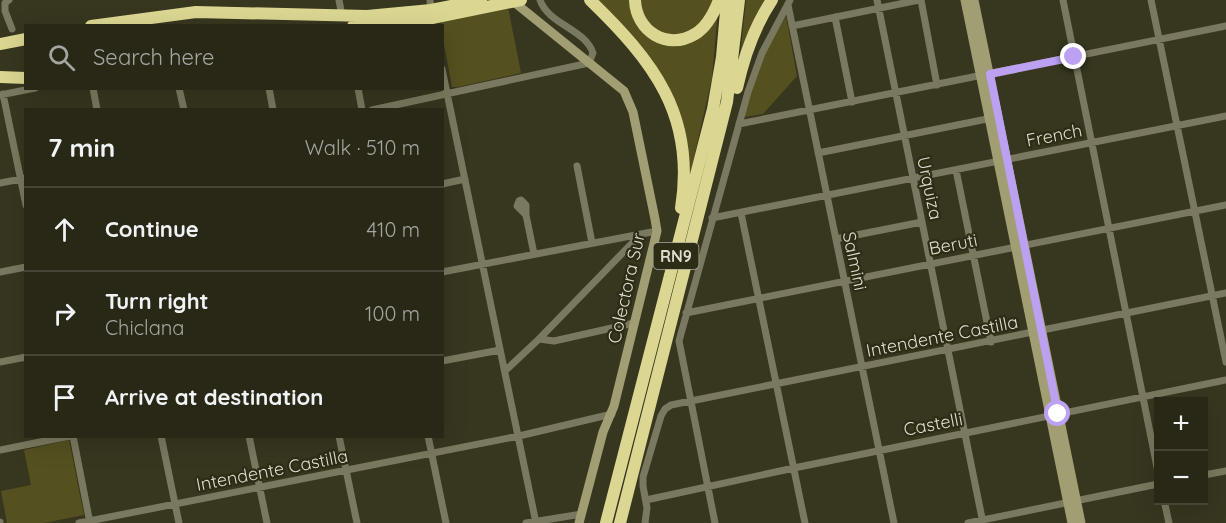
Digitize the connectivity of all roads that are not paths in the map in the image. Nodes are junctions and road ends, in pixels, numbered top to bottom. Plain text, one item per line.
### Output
1 (9, 0) edge
2 (339, 0) edge
3 (481, 0) edge
4 (540, 0) edge
5 (590, 0) edge
6 (635, 0) edge
7 (719, 0) edge
8 (727, 0) edge
9 (740, 0) edge
10 (772, 0) edge
11 (877, 0) edge
12 (920, 0) edge
13 (965, 0) edge
14 (974, 0) edge
15 (1063, 0) edge
16 (1151, 0) edge
17 (518, 1) edge
18 (789, 2) edge
19 (878, 8) junction
20 (177, 13) junction
21 (432, 13) edge
22 (342, 16) junction
23 (835, 17) junction
24 (105, 24) edge
25 (191, 24) edge
26 (364, 24) edge
27 (792, 26) junction
28 (1226, 26) edge
29 (12, 29) dead end
30 (24, 39) edge
31 (1159, 40) junction
32 (0, 44) edge
33 (1074, 57) junction
34 (589, 63) junction
35 (985, 75) junction
36 (0, 77) edge
37 (24, 78) edge
38 (444, 79) edge
39 (937, 85) junction
40 (25, 90) edge
41 (93, 90) edge
42 (179, 90) edge
43 (269, 90) edge
44 (358, 90) edge
45 (895, 93) junction
46 (447, 94) junction
47 (1, 95) edge
48 (852, 102) junction
49 (97, 108) edge
50 (184, 108) edge
51 (273, 108) edge
52 (362, 108) edge
53 (381, 108) edge
54 (809, 110) junction
55 (1226, 116) edge
56 (994, 117) junction
57 (739, 124) junction
58 (722, 125) junction
59 (1178, 126) junction
60 (904, 136) junction
61 (1092, 143) junction
62 (818, 153) junction
63 (1003, 161) junction
64 (577, 166) dead end
65 (956, 170) junction
66 (23, 178) edge
67 (465, 179) junction
68 (913, 179) junction
69 (0, 183) edge
70 (444, 184) edge
71 (827, 196) junction
72 (1226, 205) edge
73 (1195, 211) junction
74 (741, 213) junction
75 (526, 215) dead end
76 (712, 218) junction
77 (922, 222) junction
78 (1109, 228) junction
79 (657, 231) junction
80 (640, 235) junction
81 (836, 239) junction
82 (592, 243) junction
83 (1020, 246) junction
84 (534, 254) junction
85 (974, 255) junction
86 (482, 264) junction
87 (930, 264) junction
88 (24, 267) edge
89 (0, 272) edge
90 (444, 272) edge
91 (844, 281) junction
92 (667, 289) junction
93 (1226, 293) edge
94 (1213, 296) junction
95 (759, 298) junction
96 (686, 313) junction
97 (1126, 314) junction
98 (634, 323) junction
99 (1037, 332) junction
100 (539, 339) junction
101 (991, 342) junction
102 (500, 350) junction
103 (948, 351) junction
104 (24, 357) edge
105 (0, 362) edge
106 (444, 362) edge
107 (1226, 362) edge
108 (862, 368) junction
109 (505, 371) junction
110 (1226, 380) edge
111 (777, 385) junction
112 (1143, 397) junction
113 (690, 401) junction
114 (612, 414) junction
115 (1054, 415) junction
116 (965, 433) junction
117 (519, 436) junction
118 (61, 438) edge
119 (71, 438) edge
120 (161, 438) edge
121 (249, 438) edge
122 (339, 438) edge
123 (428, 438) edge
124 (0, 450) edge
125 (879, 451) junction
126 (1154, 452) edge
127 (432, 453) junction
128 (794, 468) junction
129 (346, 470) junction
130 (1226, 471) edge
131 (1208, 474) edge
132 (1154, 485) edge
133 (708, 486) junction
134 (260, 487) junction
135 (646, 500) junction
136 (1072, 502) junction
137 (175, 504) junction
138 (1165, 505) edge
139 (580, 519) edge
140 (90, 522) edge
141 (536, 522) edge
142 (983, 522) edge
143 (79, 523) edge
144 (179, 523) edge
145 (267, 523) edge
146 (357, 523) edge
147 (446, 523) edge
148 (526, 523) edge
149 (606, 523) edge
150 (620, 523) edge
151 (645, 523) edge
152 (715, 523) edge
153 (805, 523) edge
154 (894, 523) edge
155 (968, 523) edge
156 (1072, 523) edge
157 (1081, 523) edge
158 (1169, 523) edge

1 - 29 street
2 - 22 street
3 - 21 highway
4 - 34 street
5 - 92 highway
6 - 7 highway
8 - 92 highway, RN9
9 - 58 highway, RN9
10 - 58 highway
11 - 19 street, Urquiza
12 - 19 street
12 - 39 street
13 - 35 main road
14 - 35 main road
15 - 33 street
16 - 31 street
17 - 21 highway
17 - 34 main road, Colectora Sur
18 - 27 street, Salmini
18 - 57 street
19 - 23 street
19 - 45 street, Urquiza
20 - 22 highway
20 - 24 highway
20 - 25 highway
21 - 22 highway
21 - 26 highway
23 - 27 street
23 - 48 street
27 - 54 street, Salmini
28 - 31 street
30 - 32 highway
31 - 33 street
31 - 59 street
33 - 35 street
33 - 61 street
34 - 46 street
34 - 79 main road, Colectora Sur
35 - 39 street
35 - 56 main road
36 - 37 highway
38 - 46 street
39 - 45 street
40 - 47 street
41 - 49 street
42 - 50 street
43 - 51 street
44 - 52 street
45 - 48 street
45 - 60 street, Urquiza
46 - 53 street
46 - 67 street
47 - 66 street
48 - 54 street
54 - 57 street
54 - 62 street, Salmini
55 - 59 street, French
56 - 60 street
56 - 63 main road
57 - 76 street
58 - 150 highway, RN9
59 - 61 street, French
59 - 73 street
60 - 62 street
60 - 68 street, Urquiza
61 - 63 street, French
61 - 78 street
62 - 71 street, Salmini
63 - 65 street, French
63 - 83 main road
64 - 82 street
65 - 68 street, French
65 - 85 street
66 - 69 street
67 - 70 street
67 - 86 street
68 - 71 street, French
68 - 77 street, Urquiza
71 - 74 street, French
71 - 81 street, Salmini
72 - 73 street, Beruti
73 - 78 street, Beruti
73 - 94 street
74 - 76 street, French
74 - 95 street
75 - 84 street
76 - 96 street
77 - 81 street
77 - 87 street, Urquiza
78 - 83 street, Beruti
78 - 97 street
79 - 80 street
79 - 98 main road, Colectora Sur
80 - 82 street
80 - 100 street
81 - 91 street, Salmini
82 - 84 street
83 - 85 street, Beruti
83 - 99 main road
84 - 86 street
85 - 87 street, Beruti
85 - 101 street
86 - 90 street
86 - 102 street
87 - 91 street, Beruti
87 - 103 street, Urquiza
88 - 89 street
91 - 95 street, Beruti
91 - 108 street, Salmini
92 - 149 highway, RN9
93 - 94 street, Intendente Castilla
94 - 97 street, Intendente Castilla
94 - 107 street
95 - 96 street, Beruti
95 - 111 street
96 - 113 street
97 - 99 street, Intendente Castilla
97 - 112 street
98 - 100 street
98 - 114 main road, Colectora Sur
99 - 101 street, Intendente Castilla
99 - 115 main road
100 - 109 street
101 - 103 street, Intendente Castilla
102 - 106 street
102 - 109 street
103 - 108 street, Intendente Castilla
103 - 116 street, Urquiza
104 - 105 street
108 - 111 street, Intendente Castilla
108 - 125 street, Salmini
109 - 117 street
110 - 112 street, Castelli
111 - 113 street, Intendente Castilla
111 - 128 street
112 - 115 street, Castelli
112 - 126 street
113 - 133 street
113 - 135 street, Intendente Castilla
114 - 117 street, Intendente Castilla
114 - 139 main road, Colectora Sur
115 - 116 street, Castelli
115 - 136 main road
116 - 125 street, Castelli
116 - 142 street, Urquiza
117 - 127 street, Intendente Castilla
117 - 141 street
118 - 124 street
119 - 140 street
120 - 137 street
121 - 134 street
122 - 129 street
123 - 127 street
125 - 128 street, Castelli
125 - 154 street, Salmini
127 - 129 street, Intendente Castilla
127 - 147 street
128 - 133 street, Castelli
128 - 153 street
129 - 134 street, Intendente Castilla
129 - 146 street
130 - 131 street
132 - 136 street
133 - 135 street, Castelli
133 - 152 street
134 - 137 street, Intendente Castilla
134 - 145 street
135 - 151 street
136 - 142 street
136 - 156 main road
136 - 157 main road
137 - 140 street, Intendente Castilla
137 - 144 street
138 - 158 street
139 - 141 street
140 - 143 street, Intendente Castilla
141 - 148 street
142 - 155 street

